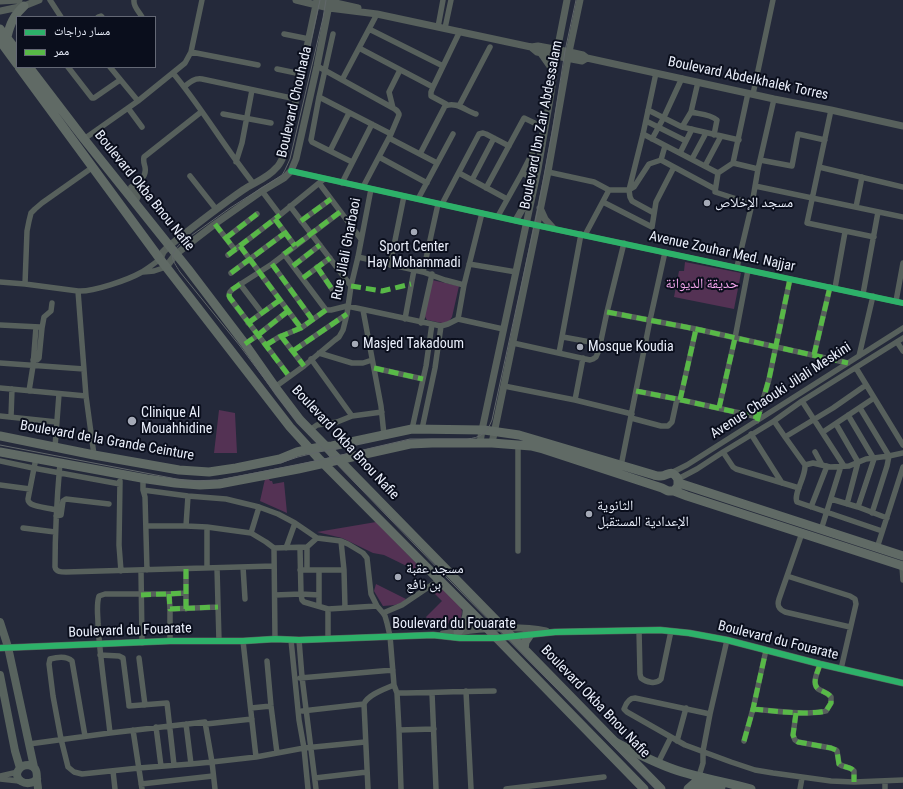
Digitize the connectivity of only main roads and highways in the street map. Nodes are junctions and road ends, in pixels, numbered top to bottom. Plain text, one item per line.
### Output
1 (21, 3) edge
2 (0, 29) edge
3 (3, 39) edge
4 (0, 49) edge
5 (14, 53) edge
6 (20, 68) edge
7 (30, 68) edge
8 (0, 436) edge
9 (327, 447) junction
10 (310, 449) junction
11 (0, 452) edge
12 (355, 456) junction
13 (340, 460) junction
14 (323, 463) junction
15 (351, 471) junction
16 (673, 480) junction
17 (903, 563) edge
18 (467, 608) junction
19 (0, 622) edge
20 (458, 632) road end
21 (529, 636) road end
22 (4, 648) edge
23 (524, 648) junction
24 (0, 675) edge
25 (4, 713) edge
26 (615, 742) junction
27 (34, 767) junction
28 (19, 770) junction
29 (37, 779) junction
30 (708, 779) junction
31 (21, 785) edge
32 (38, 789) edge
33 (644, 789) edge
34 (660, 789) edge
35 (688, 789) edge
36 (697, 789) edge
37 (729, 789) edge
38 (751, 789) edge

1 - 3 main road
2 - 3 main road
3 - 5 main road
4 - 5 main road
6 - 10 main road, Boulevard Okba Bnou Nafie
7 - 9 main road, Boulevard Okba Bnou Nafie
8 - 10 main road, Boulevard de la Grande Ceinture
9 - 10 main road, Boulevard de la Grande Ceinture
9 - 13 main road, Boulevard Okba Bnou Nafie
9 - 16 main road, Boulevard de la Grande Ceinture
10 - 14 main road, Boulevard Okba Bnou Nafie
11 - 14 main road, Boulevard de la Grande Ceinture
12 - 13 main road, Boulevard de la Grande Ceinture
12 - 15 main road
12 - 16 main road, Boulevard de la Grande Ceinture
13 - 14 main road, Boulevard de la Grande Ceinture
13 - 15 main road, Boulevard Okba Bnou Nafie
14 - 18 main road, Boulevard Okba Bnou Nafie
15 - 23 main road, Boulevard Okba Bnou Nafie
16 - 17 main road
16 - 17 main road
18 - 20 main road
18 - 33 main road, Boulevard Okba Bnou Nafie
19 - 22 main road
21 - 23 main road
22 - 27 main road
23 - 26 main road, Boulevard Okba Bnou Nafie
24 - 25 main road
25 - 28 main road
26 - 30 highway
26 - 34 main road, Boulevard Okba Bnou Nafie
27 - 28 main road
27 - 29 main road
28 - 31 main road
29 - 31 main road
29 - 32 main road
30 - 35 highway
30 - 38 highway
36 - 37 highway

